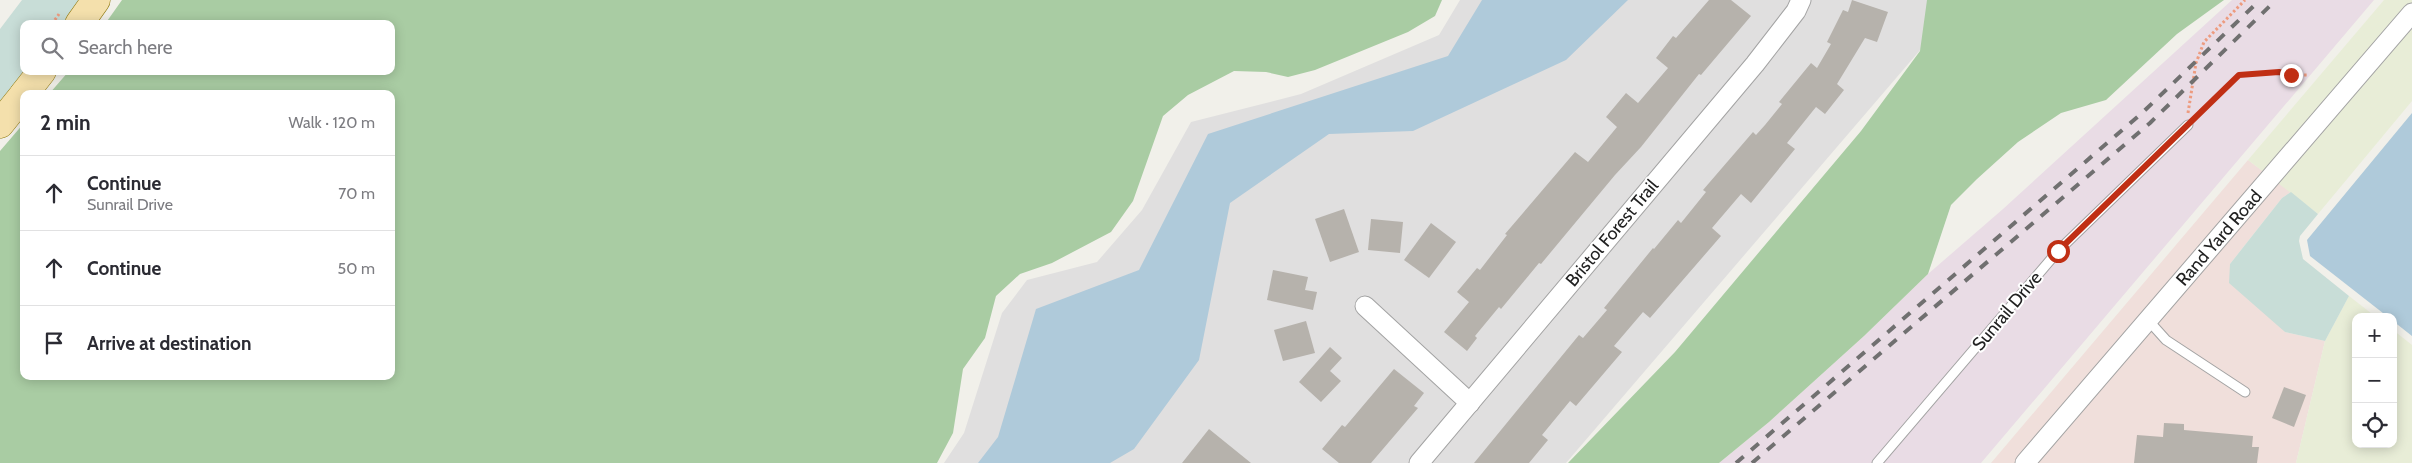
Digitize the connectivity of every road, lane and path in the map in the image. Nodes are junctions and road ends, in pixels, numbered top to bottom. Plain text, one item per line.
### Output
1 (96, 0) edge
2 (1801, 0) edge
3 (2245, 0) edge
4 (2412, 13) edge
5 (82, 20) edge
6 (39, 75) edge
7 (2307, 75) dead end
8 (27, 90) edge
9 (20, 99) edge
10 (0, 124) edge
11 (2188, 125) junction
12 (1364, 306) dead end
13 (2148, 320) junction
14 (2245, 392) dead end
15 (1470, 403) junction
16 (1418, 463) edge
17 (1877, 463) edge
18 (2025, 463) edge

1 - 5 main road
2 - 15 street, Bristol Forest Trail
3 - 11 path
4 - 13 street, Rand Yard Road
6 - 8 main road
7 - 11 path
9 - 10 main road
11 - 17 lane, Sunrail Drive
12 - 15 street
13 - 14 lane
13 - 18 street, Rand Yard Road
15 - 16 street, Bristol Forest Trail

